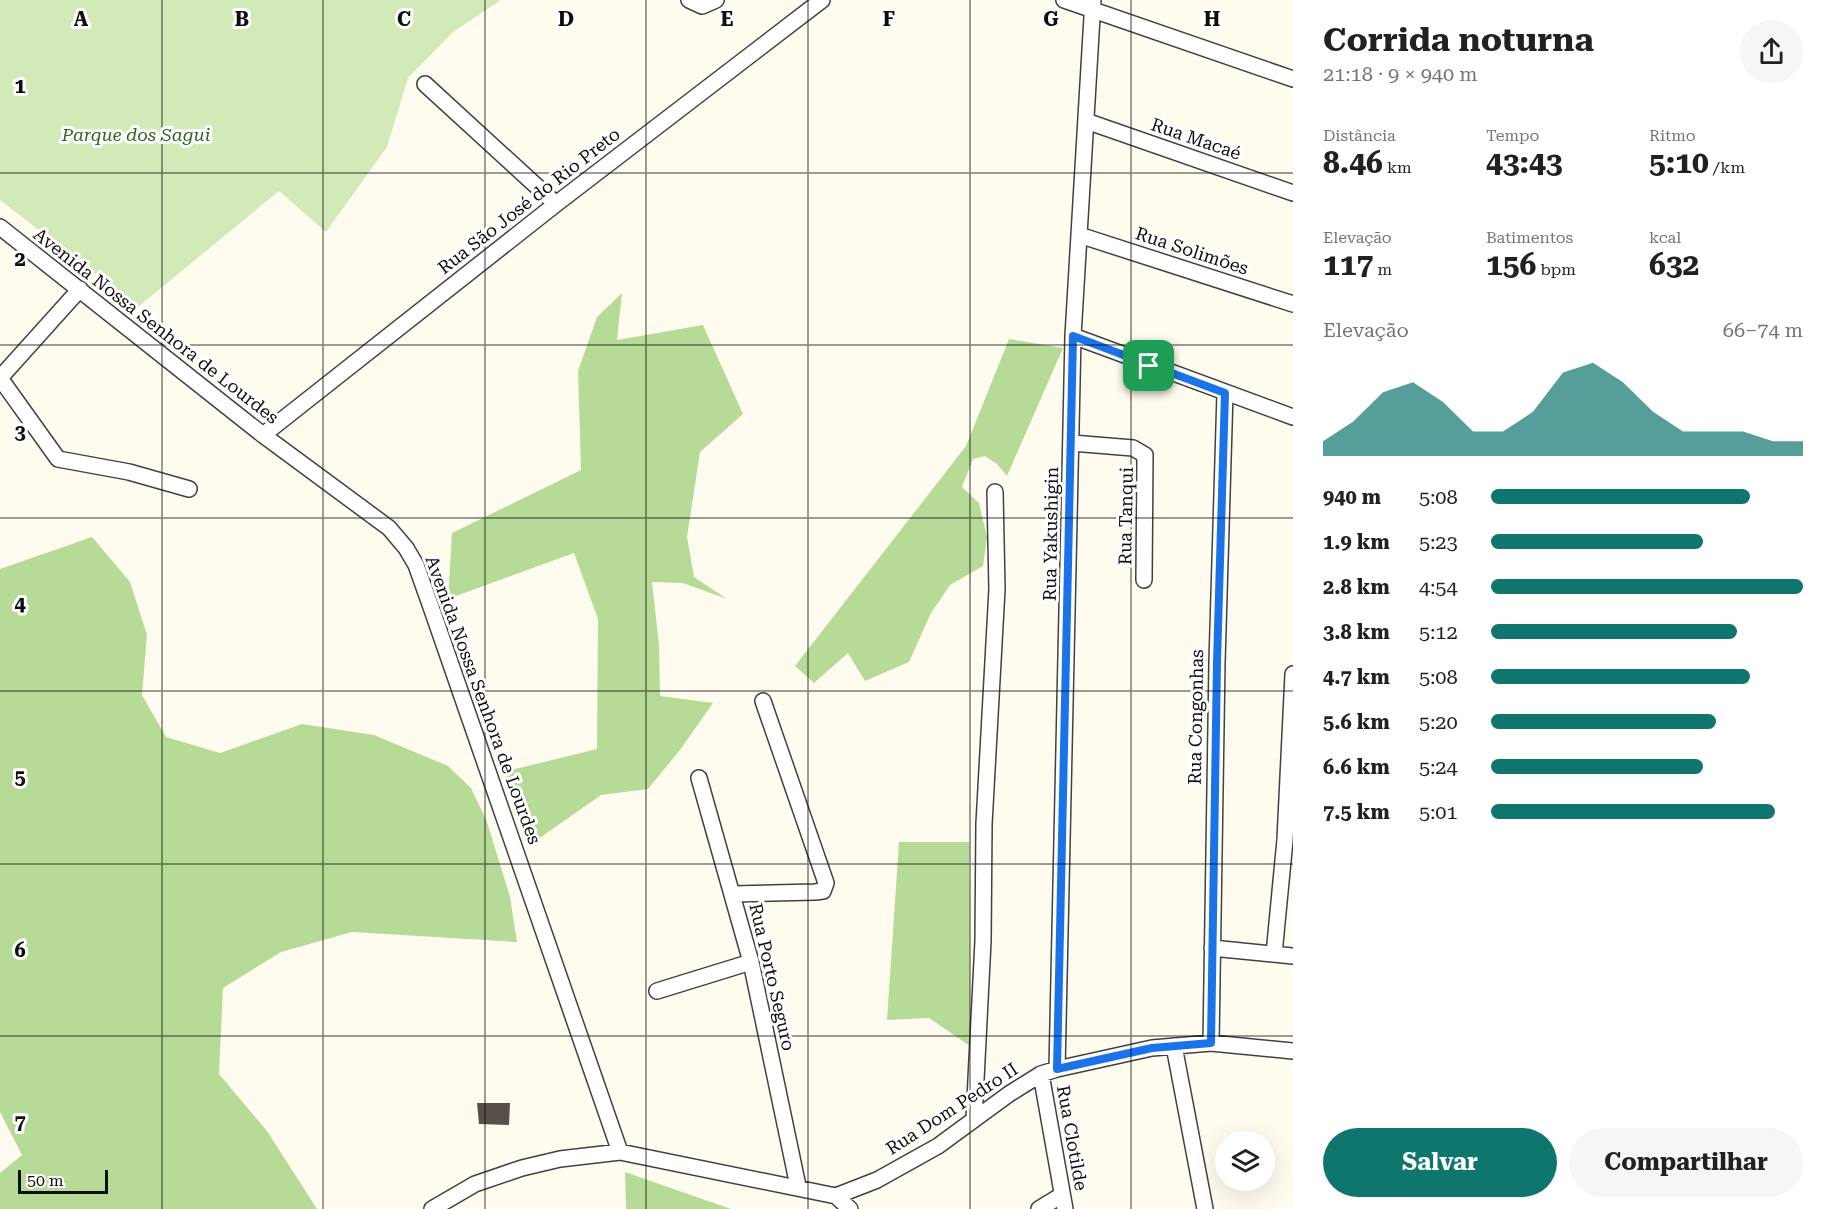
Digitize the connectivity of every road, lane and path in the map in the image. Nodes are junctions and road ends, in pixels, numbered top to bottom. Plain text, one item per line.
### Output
1 (689, 0) edge
2 (822, 0) edge
3 (1064, 0) edge
4 (715, 1) edge
5 (1093, 4) edge
6 (1293, 79) edge
7 (425, 84) dead end
8 (1086, 121) junction
9 (1293, 193) edge
10 (556, 204) junction
11 (0, 227) edge
12 (1079, 235) junction
13 (80, 290) junction
14 (1293, 304) edge
15 (1073, 336) junction
16 (0, 378) edge
17 (1225, 393) junction
18 (1293, 417) edge
19 (263, 435) junction
20 (1072, 443) junction
21 (189, 489) dead end
22 (995, 492) dead end
23 (1144, 580) dead end
24 (1293, 674) edge
25 (763, 701) dead end
26 (699, 778) dead end
27 (1289, 840) edge
28 (733, 894) junction
29 (1212, 948) junction
30 (1274, 954) junction
31 (1293, 956) edge
32 (751, 962) junction
33 (657, 991) dead end
34 (1211, 1043) junction
35 (1173, 1046) junction
36 (1293, 1051) edge
37 (1057, 1069) junction
38 (1041, 1074) junction
39 (974, 1119) junction
40 (620, 1152) junction
41 (798, 1186) junction
42 (836, 1196) junction
43 (1064, 1202) edge
44 (432, 1209) edge
45 (850, 1209) edge
46 (1039, 1209) edge
47 (1205, 1209) edge

1 - 4 street
2 - 10 street, Rua São José do Rio Preto
3 - 5 street
5 - 6 street
5 - 8 street, Rua Yakushigin
7 - 10 street
8 - 9 street, Rua Macaé
8 - 12 street, Rua Yakushigin
10 - 19 street, Rua São José do Rio Preto
11 - 13 street, Avenida Nossa Senhora de Lourdes
12 - 14 street, Rua Solimões
12 - 15 street, Rua Yakushigin
13 - 16 street
13 - 19 street, Avenida Nossa Senhora de Lourdes
15 - 17 street
15 - 20 street, Rua Yakushigin
16 - 21 street
17 - 18 street
17 - 29 street, Rua Congonhas
19 - 40 street, Avenida Nossa Senhora de Lourdes
20 - 23 street, Rua Tanqui
20 - 37 street, Rua Yakushigin
22 - 39 street
24 - 27 street
25 - 28 street
26 - 28 street, Rua Porto Seguro
27 - 30 street
28 - 32 street, Rua Porto Seguro
29 - 30 street
29 - 34 street, Rua Congonhas
30 - 31 street
32 - 33 street
32 - 41 street, Rua Porto Seguro
34 - 35 street, Rua Dom Pedro II
34 - 36 street, Rua Dom Pedro II
35 - 37 street, Rua Dom Pedro II
35 - 47 street
37 - 38 street, Rua Dom Pedro II
38 - 39 street, Rua Dom Pedro II
38 - 43 street, Rua Clotilde
39 - 42 street, Rua Dom Pedro II
40 - 41 street
40 - 44 street
41 - 42 street
42 - 45 street
43 - 46 street

